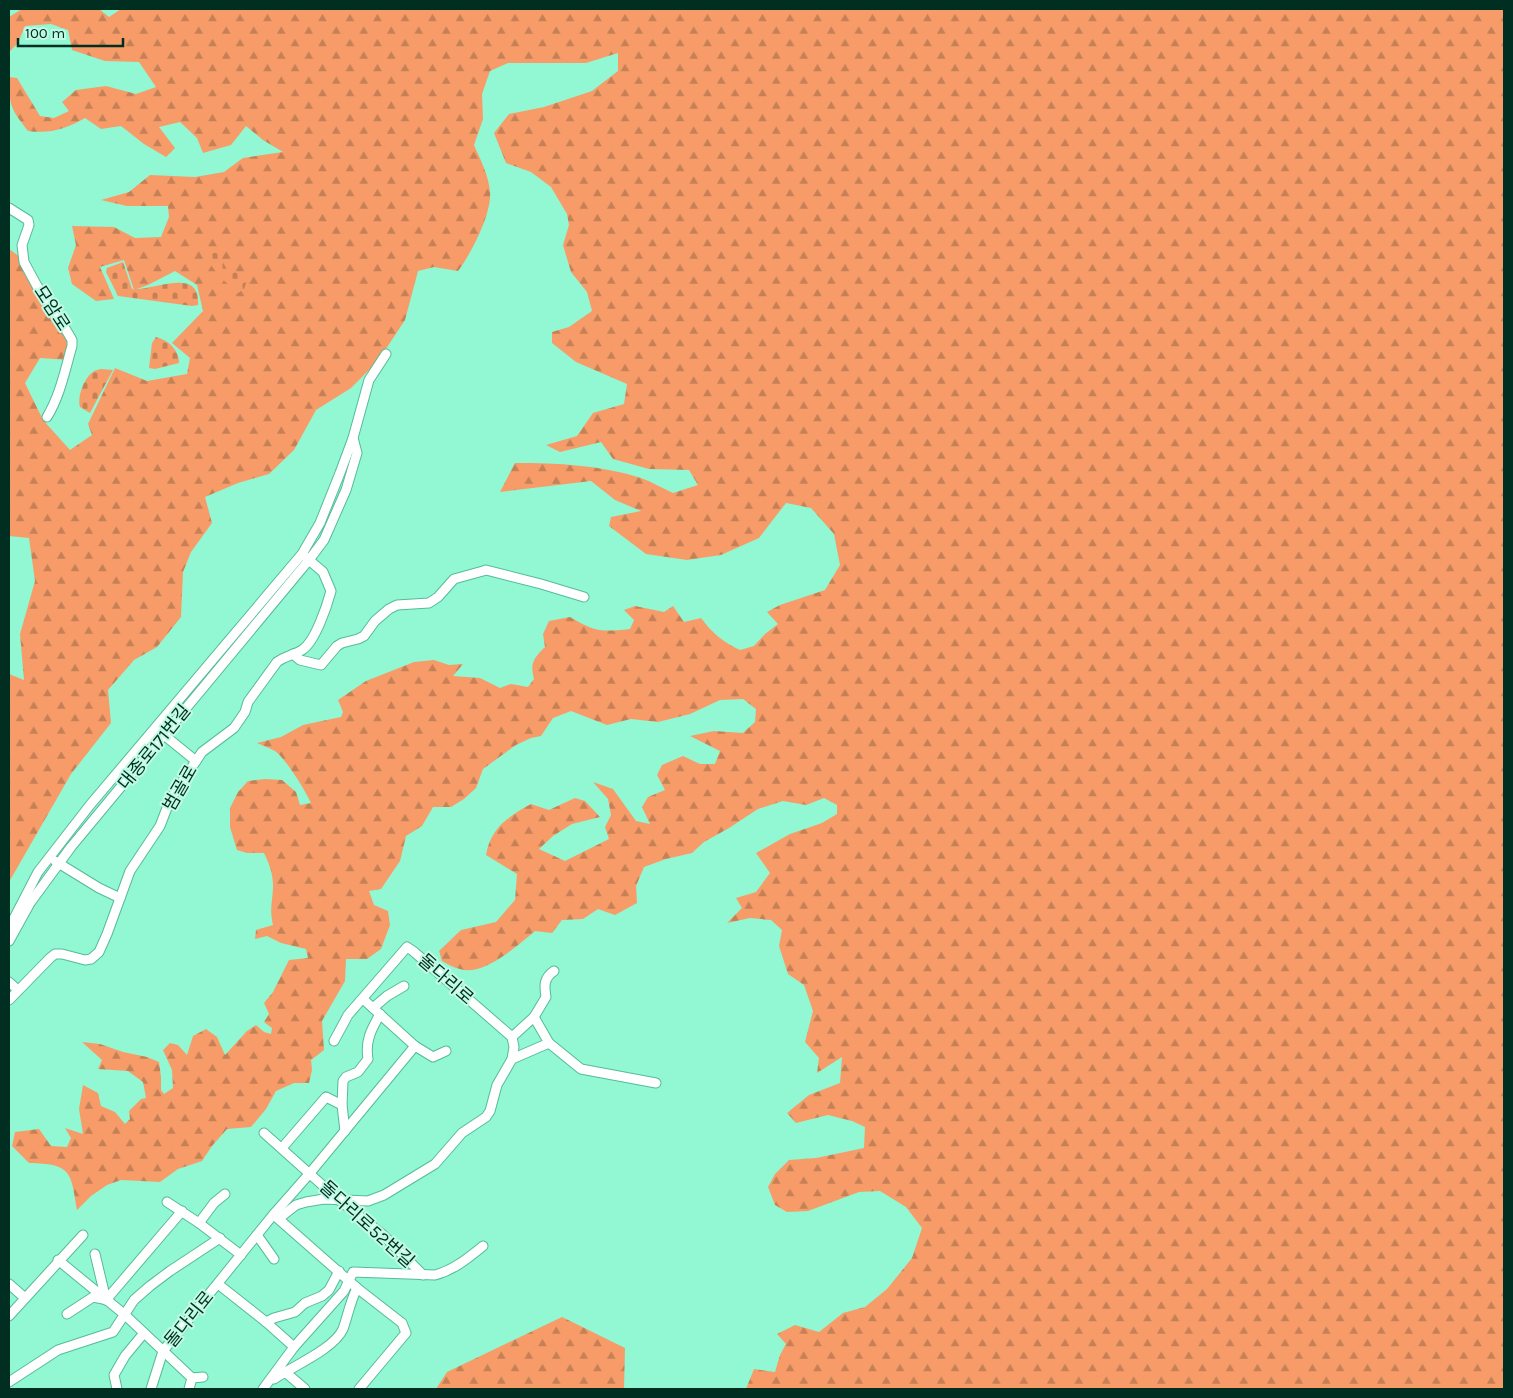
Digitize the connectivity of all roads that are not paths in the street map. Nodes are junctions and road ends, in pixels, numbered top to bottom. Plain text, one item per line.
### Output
1 (9, 208) edge
2 (386, 354) dead end
3 (47, 417) dead end
4 (306, 557) junction
5 (584, 597) dead end
6 (293, 654) junction
7 (164, 735) junction
8 (196, 761) junction
9 (49, 857) junction
10 (59, 863) junction
11 (120, 898) junction
12 (9, 929) edge
13 (9, 940) edge
14 (554, 971) dead end
15 (9, 982) edge
16 (404, 986) dead end
17 (18, 990) junction
18 (363, 999) junction
19 (9, 1000) edge
20 (377, 1011) junction
21 (534, 1017) junction
22 (512, 1037) junction
23 (334, 1041) dead end
24 (549, 1043) junction
25 (415, 1046) junction
26 (446, 1051) dead end
27 (512, 1059) junction
28 (656, 1083) dead end
29 (342, 1105) junction
30 (345, 1131) junction
31 (264, 1133) dead end
32 (282, 1148) junction
33 (310, 1173) junction
34 (225, 1194) dead end
35 (339, 1200) junction
36 (167, 1202) dead end
37 (182, 1212) junction
38 (274, 1214) junction
39 (199, 1222) junction
40 (83, 1235) dead end
41 (257, 1235) junction
42 (220, 1238) junction
43 (483, 1246) dead end
44 (95, 1254) dead end
45 (241, 1255) junction
46 (274, 1259) dead end
47 (58, 1260) junction
48 (339, 1271) junction
49 (423, 1275) junction
50 (349, 1280) junction
51 (9, 1284) edge
52 (218, 1284) junction
53 (357, 1288) junction
54 (24, 1298) junction
55 (106, 1300) junction
56 (67, 1314) dead end
57 (124, 1314) junction
58 (9, 1316) edge
59 (266, 1322) junction
60 (144, 1332) junction
61 (294, 1347) junction
62 (163, 1351) junction
63 (284, 1371) junction
64 (203, 1377) dead end
65 (192, 1378) junction
66 (9, 1382) edge
67 (266, 1386) edge
68 (117, 1389) edge
69 (150, 1389) edge
70 (189, 1389) edge
71 (305, 1389) edge
72 (359, 1389) edge

1 - 3 street, 모암로
2 - 4 street, 대종로171번길
4 - 6 street, 범골로
4 - 7 street, 대종로171번길
4 - 9 street
5 - 6 street
6 - 8 street, 범골로
7 - 8 street
7 - 10 street, 대종로171번길
8 - 11 street, 범골로
9 - 10 street
9 - 12 street
10 - 11 street
10 - 13 street, 대종로171번길
11 - 17 street, 범골로
14 - 21 street
15 - 17 street
16 - 20 street, 돌다리로
17 - 19 street, 범골로
18 - 20 street
18 - 22 street, 돌다리로
18 - 23 street, 돌다리로
20 - 25 street
20 - 29 street, 돌다리로
21 - 22 street
21 - 24 street
22 - 27 street
24 - 27 street
24 - 28 street
25 - 26 street
25 - 30 street, 돌다리로
27 - 35 street
29 - 30 street, 돌다리로
29 - 32 street
30 - 33 street, 돌다리로
31 - 32 street
32 - 33 street
33 - 35 street, 돌다리로52번길
33 - 38 street, 돌다리로
34 - 39 street
35 - 38 street
35 - 49 street, 돌다리로52번길
36 - 37 street
37 - 39 street
37 - 55 street
38 - 41 street, 돌다리로
38 - 48 street
39 - 42 street
40 - 47 street
41 - 45 street, 돌다리로
41 - 46 street
42 - 45 street
42 - 57 street
43 - 49 street
44 - 55 street
45 - 52 street, 돌다리로
47 - 54 street
47 - 55 street
48 - 50 street
48 - 59 street
49 - 50 street
50 - 53 street
50 - 61 street
51 - 54 street
52 - 59 street
52 - 62 street, 돌다리로
53 - 63 street
53 - 72 street
54 - 58 street
55 - 56 street
55 - 57 street
57 - 60 street
57 - 66 street
59 - 61 street
60 - 62 street
60 - 68 street
61 - 67 street
62 - 65 street
62 - 69 street, 돌다리로
63 - 67 street
63 - 71 street
64 - 65 street
65 - 70 street

